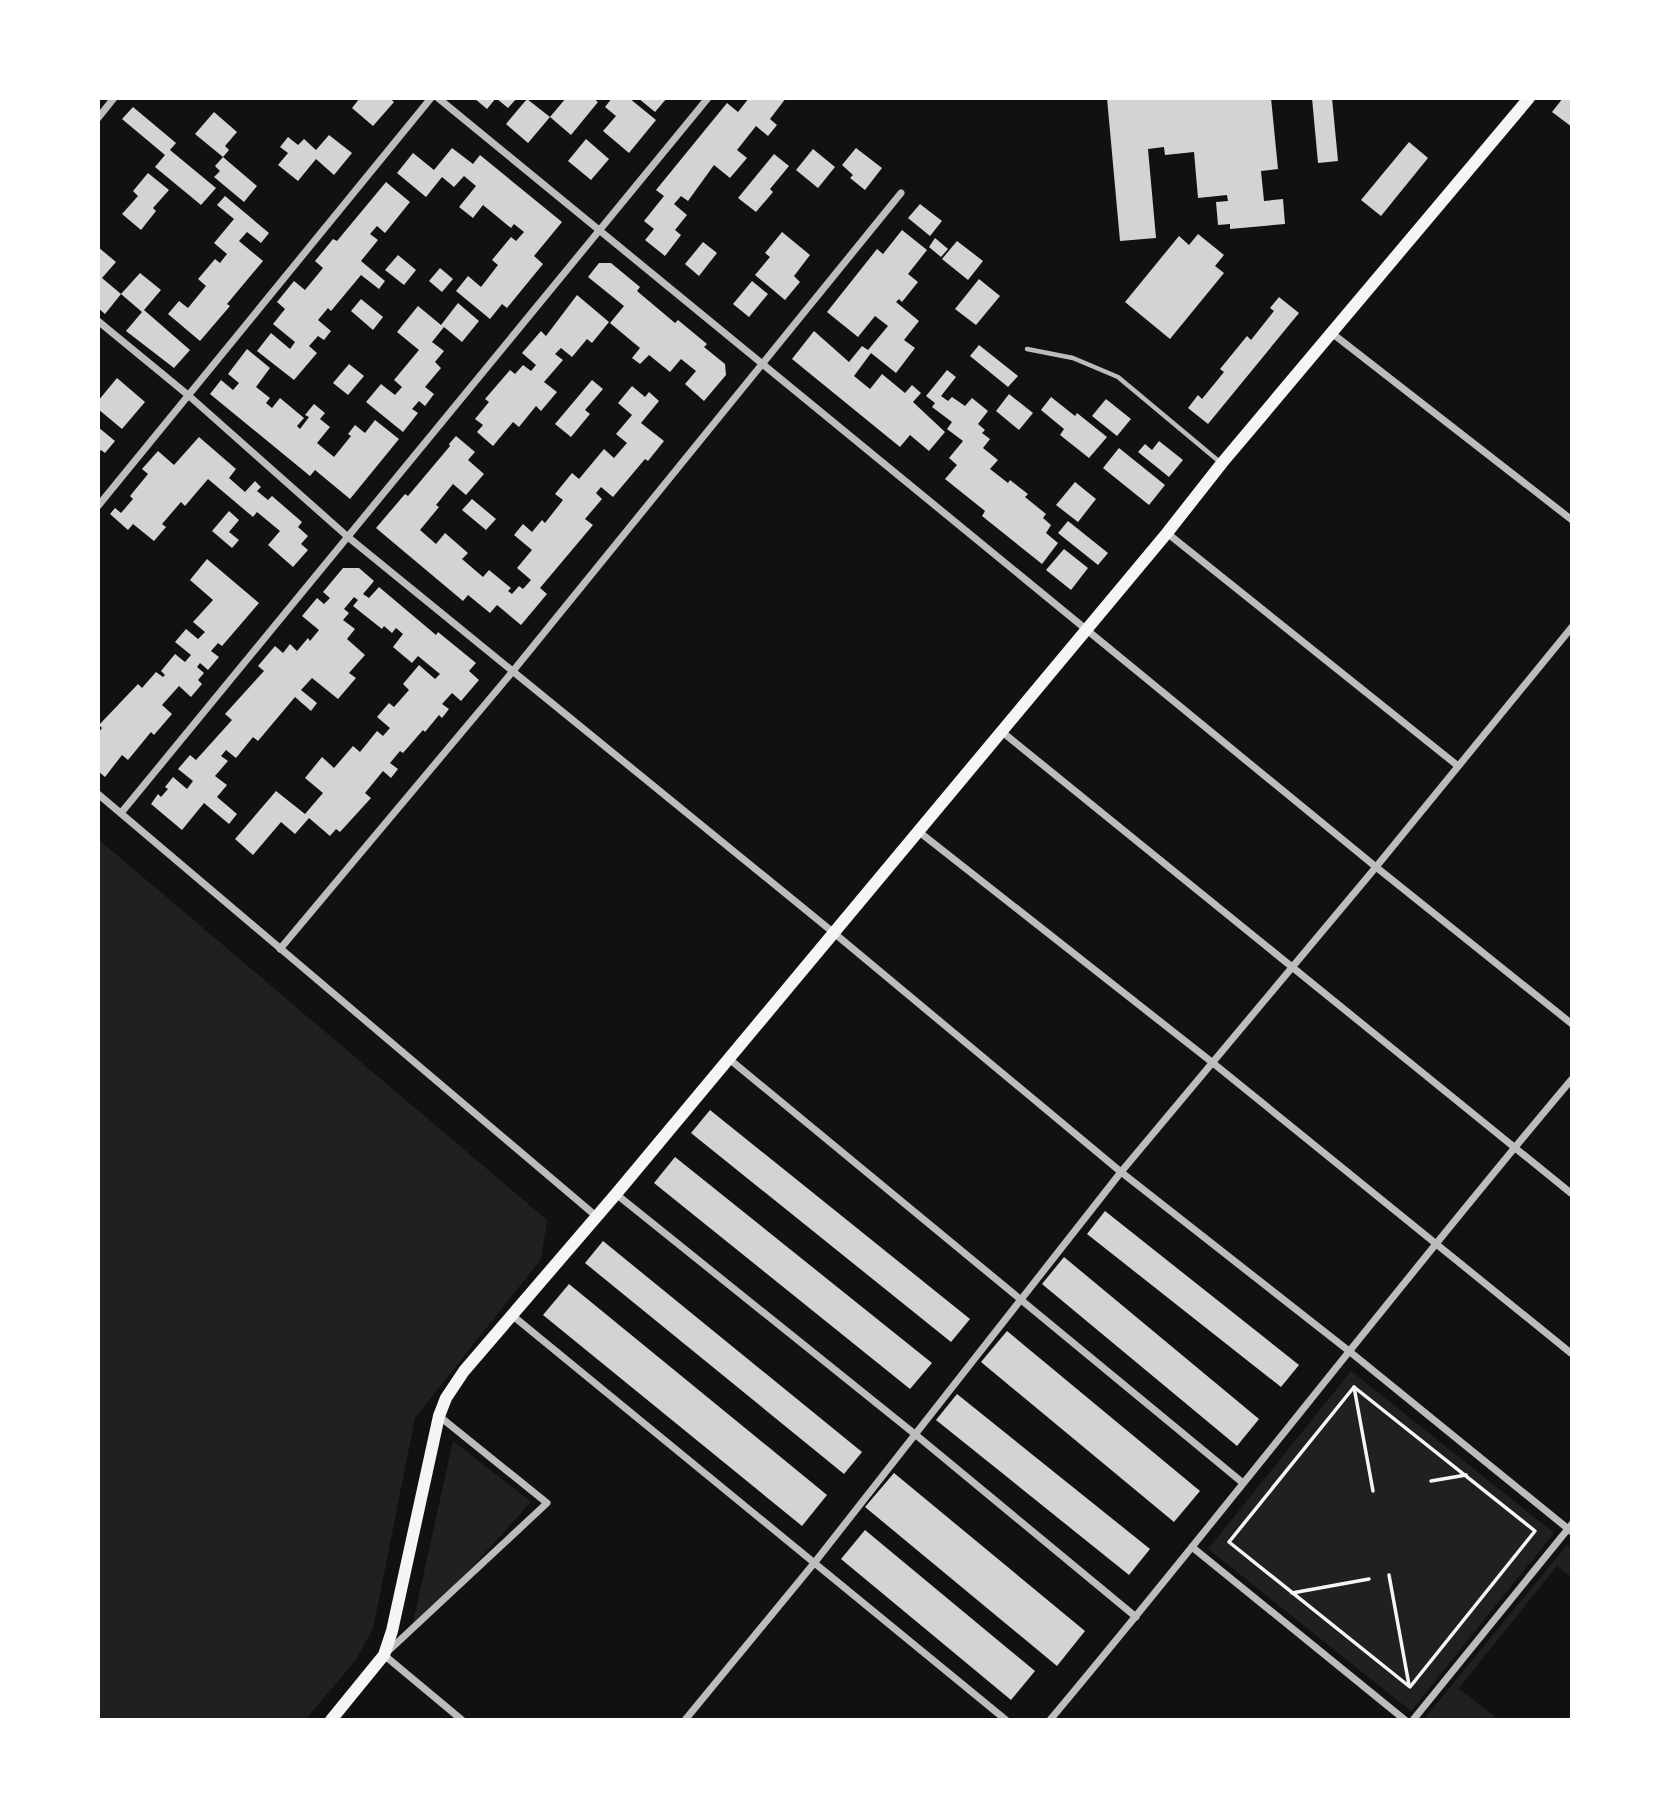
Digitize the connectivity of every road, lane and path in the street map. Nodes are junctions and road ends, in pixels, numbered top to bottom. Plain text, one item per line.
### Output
1 (114, 98) edge
2 (432, 98) edge
3 (438, 98) edge
4 (708, 98) edge
5 (1529, 98) edge
6 (98, 118) edge
7 (901, 193) dead end
8 (598, 229) junction
9 (98, 321) edge
10 (1332, 334) junction
11 (1027, 349) dead end
12 (762, 364) junction
13 (188, 395) junction
14 (1222, 463) junction
15 (98, 506) edge
16 (1572, 520) edge
17 (1167, 533) junction
18 (348, 537) junction
19 (1572, 627) edge
20 (1086, 629) junction
21 (513, 671) junction
22 (1001, 732) junction
23 (1458, 765) junction
24 (98, 794) edge
25 (121, 813) junction
26 (918, 831) junction
27 (1376, 867) junction
28 (834, 933) junction
29 (280, 948) junction
30 (1293, 967) junction
31 (1572, 1024) edge
32 (728, 1058) junction
33 (1213, 1063) junction
34 (1572, 1079) edge
35 (1514, 1148) junction
36 (1121, 1172) junction
37 (616, 1194) junction
38 (1572, 1194) edge
39 (596, 1216) junction
40 (1435, 1245) junction
41 (1020, 1300) junction
42 (513, 1316) junction
43 (1349, 1351) junction
44 (1572, 1354) edge
45 (1354, 1387) junction
46 (439, 1416) junction
47 (916, 1435) junction
48 (1465, 1475) junction
49 (1431, 1481) dead end
50 (1243, 1483) junction
51 (1373, 1491) dead end
52 (1571, 1528) edge
53 (1192, 1547) junction
54 (815, 1562) junction
55 (1389, 1575) dead end
56 (1369, 1579) dead end
57 (1292, 1593) junction
58 (1136, 1617) junction
59 (384, 1655) junction
60 (1410, 1687) junction
61 (331, 1720) edge
62 (462, 1720) edge
63 (685, 1720) edge
64 (1006, 1720) edge
65 (1050, 1720) edge
66 (1405, 1720) edge
67 (1413, 1720) edge

1 - 6 street
2 - 13 street
3 - 8 street
4 - 8 street
5 - 10 main road
7 - 12 street
8 - 12 street
8 - 18 street
9 - 13 street
10 - 14 main road
10 - 16 street
11 - 14 lane
12 - 20 street
12 - 21 street
13 - 15 street
13 - 18 street
14 - 17 main road
17 - 20 main road
17 - 23 street
18 - 21 street
18 - 25 street
19 - 23 street
20 - 22 main road
20 - 27 street
21 - 28 street
21 - 29 street
22 - 26 main road
22 - 30 street
23 - 27 street
24 - 25 street
25 - 29 street
26 - 28 main road
26 - 33 street
27 - 30 street
27 - 31 street
28 - 32 main road
28 - 36 street
29 - 39 street
30 - 33 street
30 - 35 street
32 - 37 main road
32 - 41 street
33 - 36 street
33 - 40 street
34 - 35 street
35 - 38 street
35 - 40 street
36 - 41 street
36 - 43 street
37 - 39 main road
37 - 47 street
39 - 42 main road
40 - 43 street
40 - 44 street
41 - 47 street
41 - 50 street
42 - 46 main road
42 - 54 street
43 - 50 street
43 - 52 street
45 - 48 path
45 - 51 path
45 - 57 path
46 - 59 main road
46 - 59 street
47 - 54 street
47 - 58 street
48 - 49 path
48 - 60 path
50 - 53 street
52 - 67 street
53 - 58 street
53 - 66 street
54 - 63 street
54 - 64 street
55 - 60 path
56 - 57 path
57 - 60 path
58 - 65 street
59 - 61 main road
59 - 62 street

